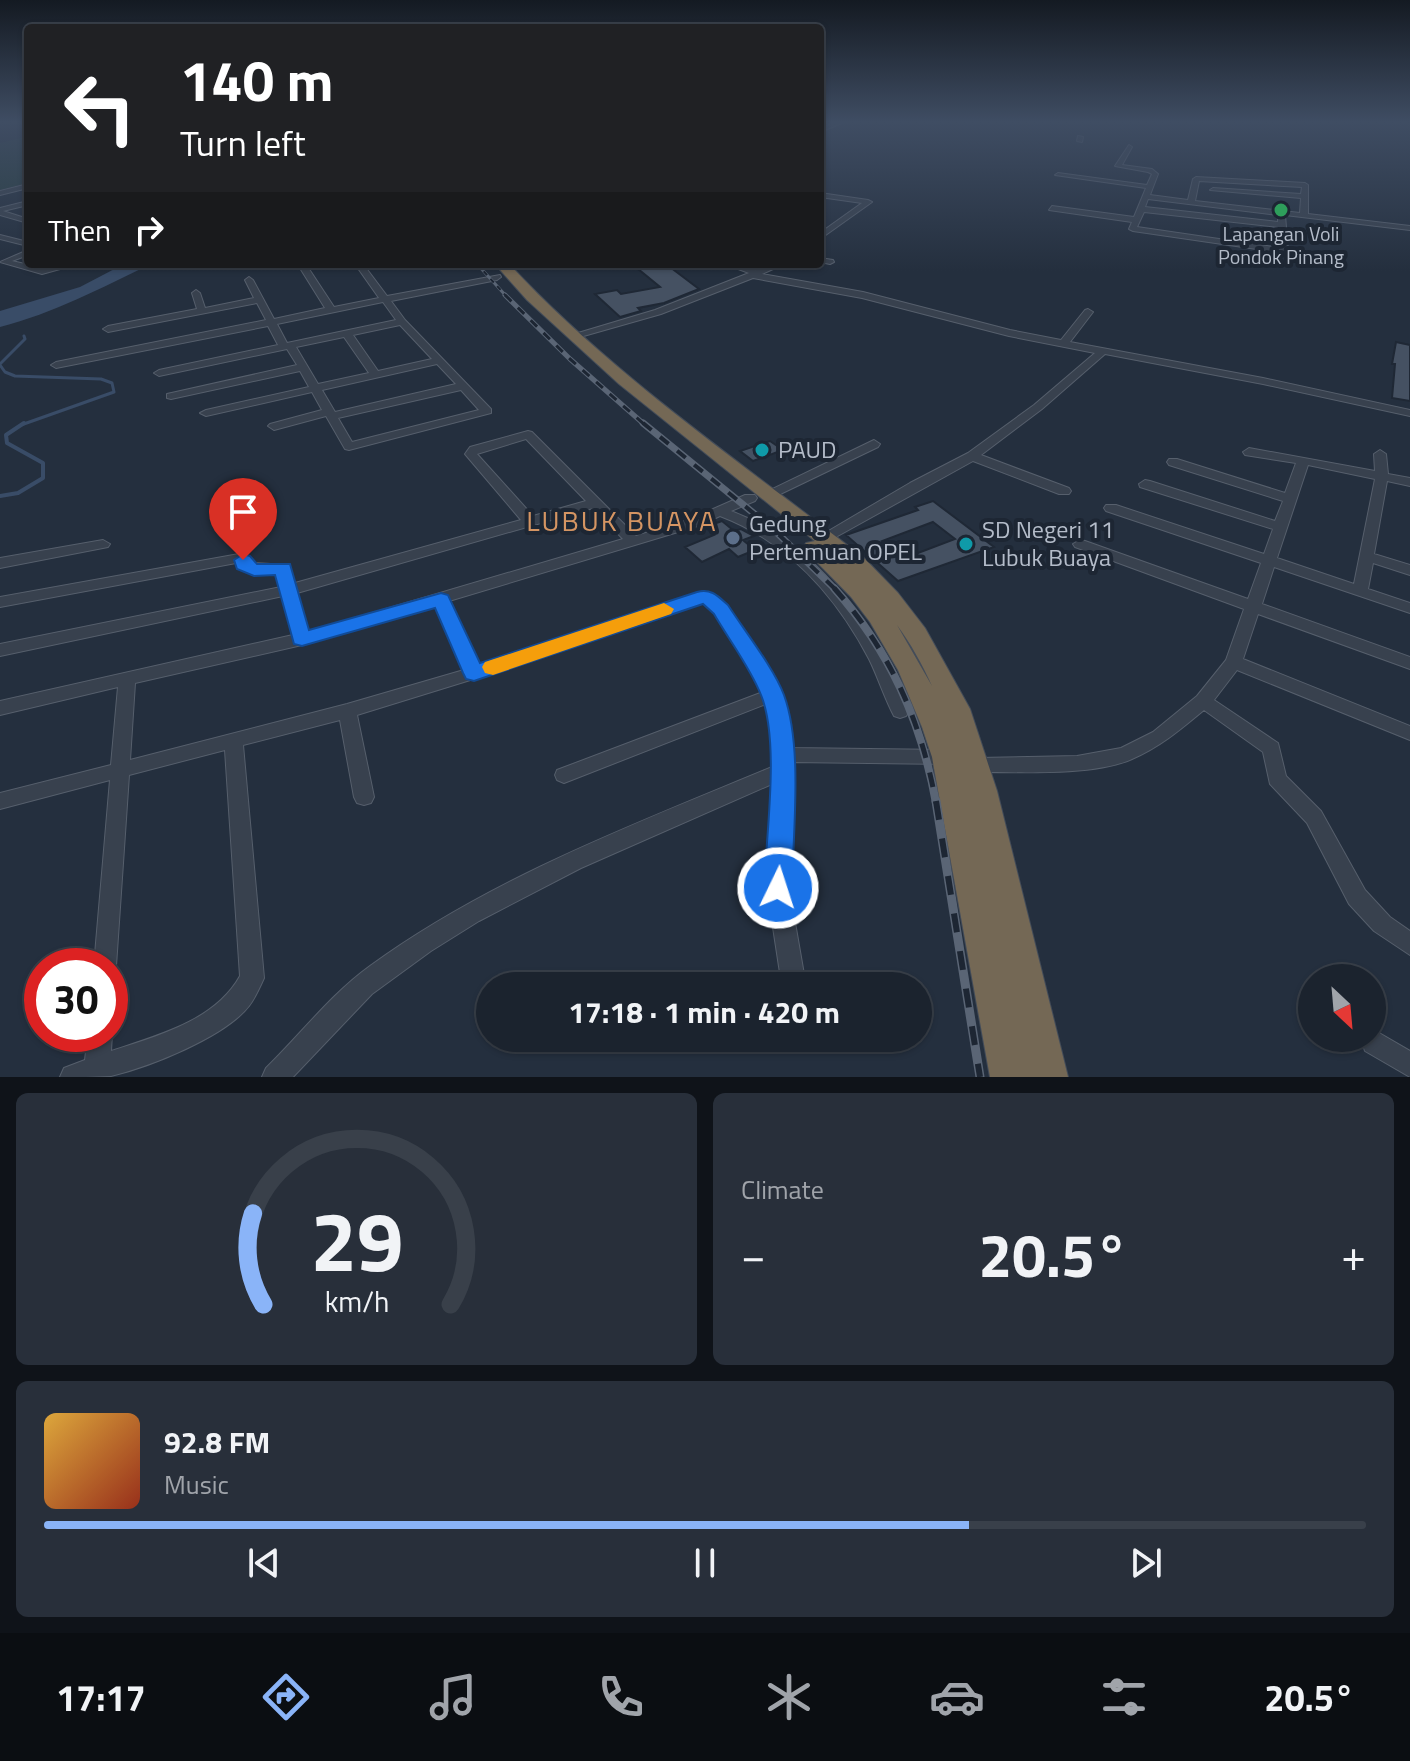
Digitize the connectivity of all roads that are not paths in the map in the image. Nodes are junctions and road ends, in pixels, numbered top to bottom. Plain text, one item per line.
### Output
1 (1116, 171) edge
2 (1155, 171) edge
3 (1094, 173) dead end
4 (1058, 175) dead end
5 (24, 187) edge
6 (1150, 187) junction
7 (0, 193) edge
8 (824, 196) edge
9 (1147, 197) junction
10 (1191, 201) junction
11 (24, 204) edge
12 (1052, 208) dead end
13 (1140, 209) junction
14 (0, 212) edge
15 (1281, 212) junction
16 (1304, 212) junction
17 (1191, 215) junction
18 (24, 220) edge
19 (1136, 220) junction
20 (1236, 220) junction
21 (1283, 225) junction
22 (1410, 228) edge
23 (824, 234) edge
24 (0, 237) edge
25 (1184, 237) junction
26 (18, 242) junction
27 (24, 243) edge
28 (1233, 244) junction
29 (0, 247) edge
30 (24, 254) edge
31 (24, 267) edge
32 (29, 268) edge
33 (56, 268) edge
34 (304, 268) dead end
35 (362, 268) edge
36 (495, 268) edge
37 (739, 268) edge
38 (770, 268) edge
39 (755, 274) junction
40 (249, 280) dead end
41 (196, 293) dead end
42 (384, 299) junction
43 (260, 300) junction
44 (331, 310) junction
45 (202, 311) junction
46 (1088, 312) dead end
47 (402, 322) junction
48 (270, 323) junction
49 (108, 329) dead end
50 (346, 333) junction
51 (573, 336) junction
52 (1063, 344) junction
53 (287, 346) junction
54 (1103, 351) junction
55 (437, 361) junction
56 (56, 365) dead end
57 (302, 367) junction
58 (159, 373) dead end
59 (376, 375) junction
60 (463, 386) junction
61 (316, 389) junction
62 (171, 396) dead end
63 (206, 413) dead end
64 (1410, 413) edge
65 (330, 414) junction
66 (274, 426) dead end
67 (874, 444) dead end
68 (1249, 452) dead end
69 (1380, 454) dead end
70 (972, 456) junction
71 (1303, 460) junction
72 (1173, 462) dead end
73 (1382, 476) junction
74 (1410, 482) edge
75 (1145, 484) dead end
76 (1064, 491) dead end
77 (759, 496) junction
78 (1291, 499) junction
79 (595, 503) junction
80 (1111, 508) dead end
81 (719, 511) junction
82 (530, 521) junction
83 (1280, 527) junction
84 (825, 539) junction
85 (633, 541) junction
86 (103, 544) dead end
87 (1080, 544) dead end
88 (1367, 556) junction
89 (1267, 560) junction
90 (0, 563) edge
91 (1410, 570) edge
92 (289, 590) junction
93 (1360, 592) junction
94 (441, 600) junction
95 (0, 602) edge
96 (1252, 607) junction
97 (1410, 608) edge
98 (907, 618) junction
99 (881, 622) junction
100 (302, 639) junction
101 (0, 650) edge
102 (920, 657) junction
103 (1234, 662) junction
104 (1410, 663) edge
105 (474, 673) junction
106 (127, 680) junction
107 (773, 695) junction
108 (1203, 701) junction
109 (0, 708) edge
110 (347, 711) junction
111 (900, 711) dead end
112 (1410, 733) edge
113 (234, 743) junction
114 (947, 757) junction
115 (782, 763) junction
116 (978, 765) junction
117 (120, 770) junction
118 (564, 775) dead end
119 (364, 797) dead end
120 (0, 801) edge
121 (1410, 944) edge
122 (106, 948) edge
123 (792, 972) edge
124 (1386, 1050) edge
125 (98, 1052) edge
126 (1410, 1065) edge
127 (97, 1067) junction
128 (73, 1077) edge
129 (275, 1077) edge
130 (1010, 1077) edge
131 (1048, 1077) edge

1 - 3 street
2 - 6 street
4 - 6 street
5 - 7 street
6 - 9 street
8 - 23 street
9 - 10 street
9 - 13 street
10 - 15 street
10 - 16 street
10 - 16 street
11 - 14 street
12 - 19 street
13 - 17 street
13 - 19 street
14 - 18 street
15 - 16 street
15 - 21 street
16 - 22 street
17 - 20 street
17 - 25 street
19 - 25 street
20 - 21 street
20 - 28 street
21 - 28 street
24 - 26 street
25 - 28 street
26 - 27 street
26 - 29 street
30 - 31 street
32 - 33 street
34 - 44 street
35 - 42 street
36 - 42 street
36 - 51 highway
36 - 77 highway
37 - 39 street
38 - 39 street
39 - 51 street
39 - 52 street
40 - 43 street
41 - 45 street
42 - 44 street
42 - 47 street
43 - 45 street
43 - 48 street
44 - 48 street
45 - 49 street
46 - 52 street
47 - 50 street
47 - 55 street
48 - 53 street
48 - 56 street
50 - 53 street
50 - 59 street
51 - 77 highway
52 - 54 street
53 - 57 street
53 - 58 street
54 - 64 street
54 - 70 street
55 - 59 street
55 - 60 street
57 - 61 street
57 - 62 street
59 - 61 street
60 - 65 street
60 - 65 street
61 - 63 street
61 - 65 street
65 - 66 street
67 - 77 street
68 - 71 street
69 - 73 street
70 - 76 street
70 - 84 street
71 - 73 street
71 - 78 street
72 - 78 street
73 - 74 street
73 - 88 street
75 - 83 street
77 - 81 street
77 - 84 highway
77 - 99 highway
78 - 83 street
79 - 82 street
79 - 82 street
79 - 85 street
80 - 89 street
81 - 85 street
81 - 111 street
82 - 92 street
83 - 89 street
84 - 98 highway
85 - 94 street
86 - 90 street
87 - 96 street
88 - 91 street
88 - 93 street
89 - 93 street
89 - 96 street
92 - 95 street
92 - 100 street
92 - 101 street
93 - 97 street
94 - 100 street
94 - 105 street
96 - 103 street
96 - 104 street
98 - 99 highway
98 - 102 highway
99 - 102 highway
100 - 106 street
102 - 114 highway
102 - 116 highway
103 - 108 street
103 - 112 street
105 - 107 street
105 - 110 street
106 - 109 street
106 - 117 street
107 - 115 street
107 - 118 street
108 - 116 street
108 - 121 street
110 - 113 street
110 - 119 street
113 - 117 street
113 - 127 street
114 - 115 street
114 - 130 highway
115 - 123 street
115 - 129 street
116 - 131 highway
117 - 120 street
117 - 122 street
124 - 126 street
125 - 127 street
127 - 128 street

